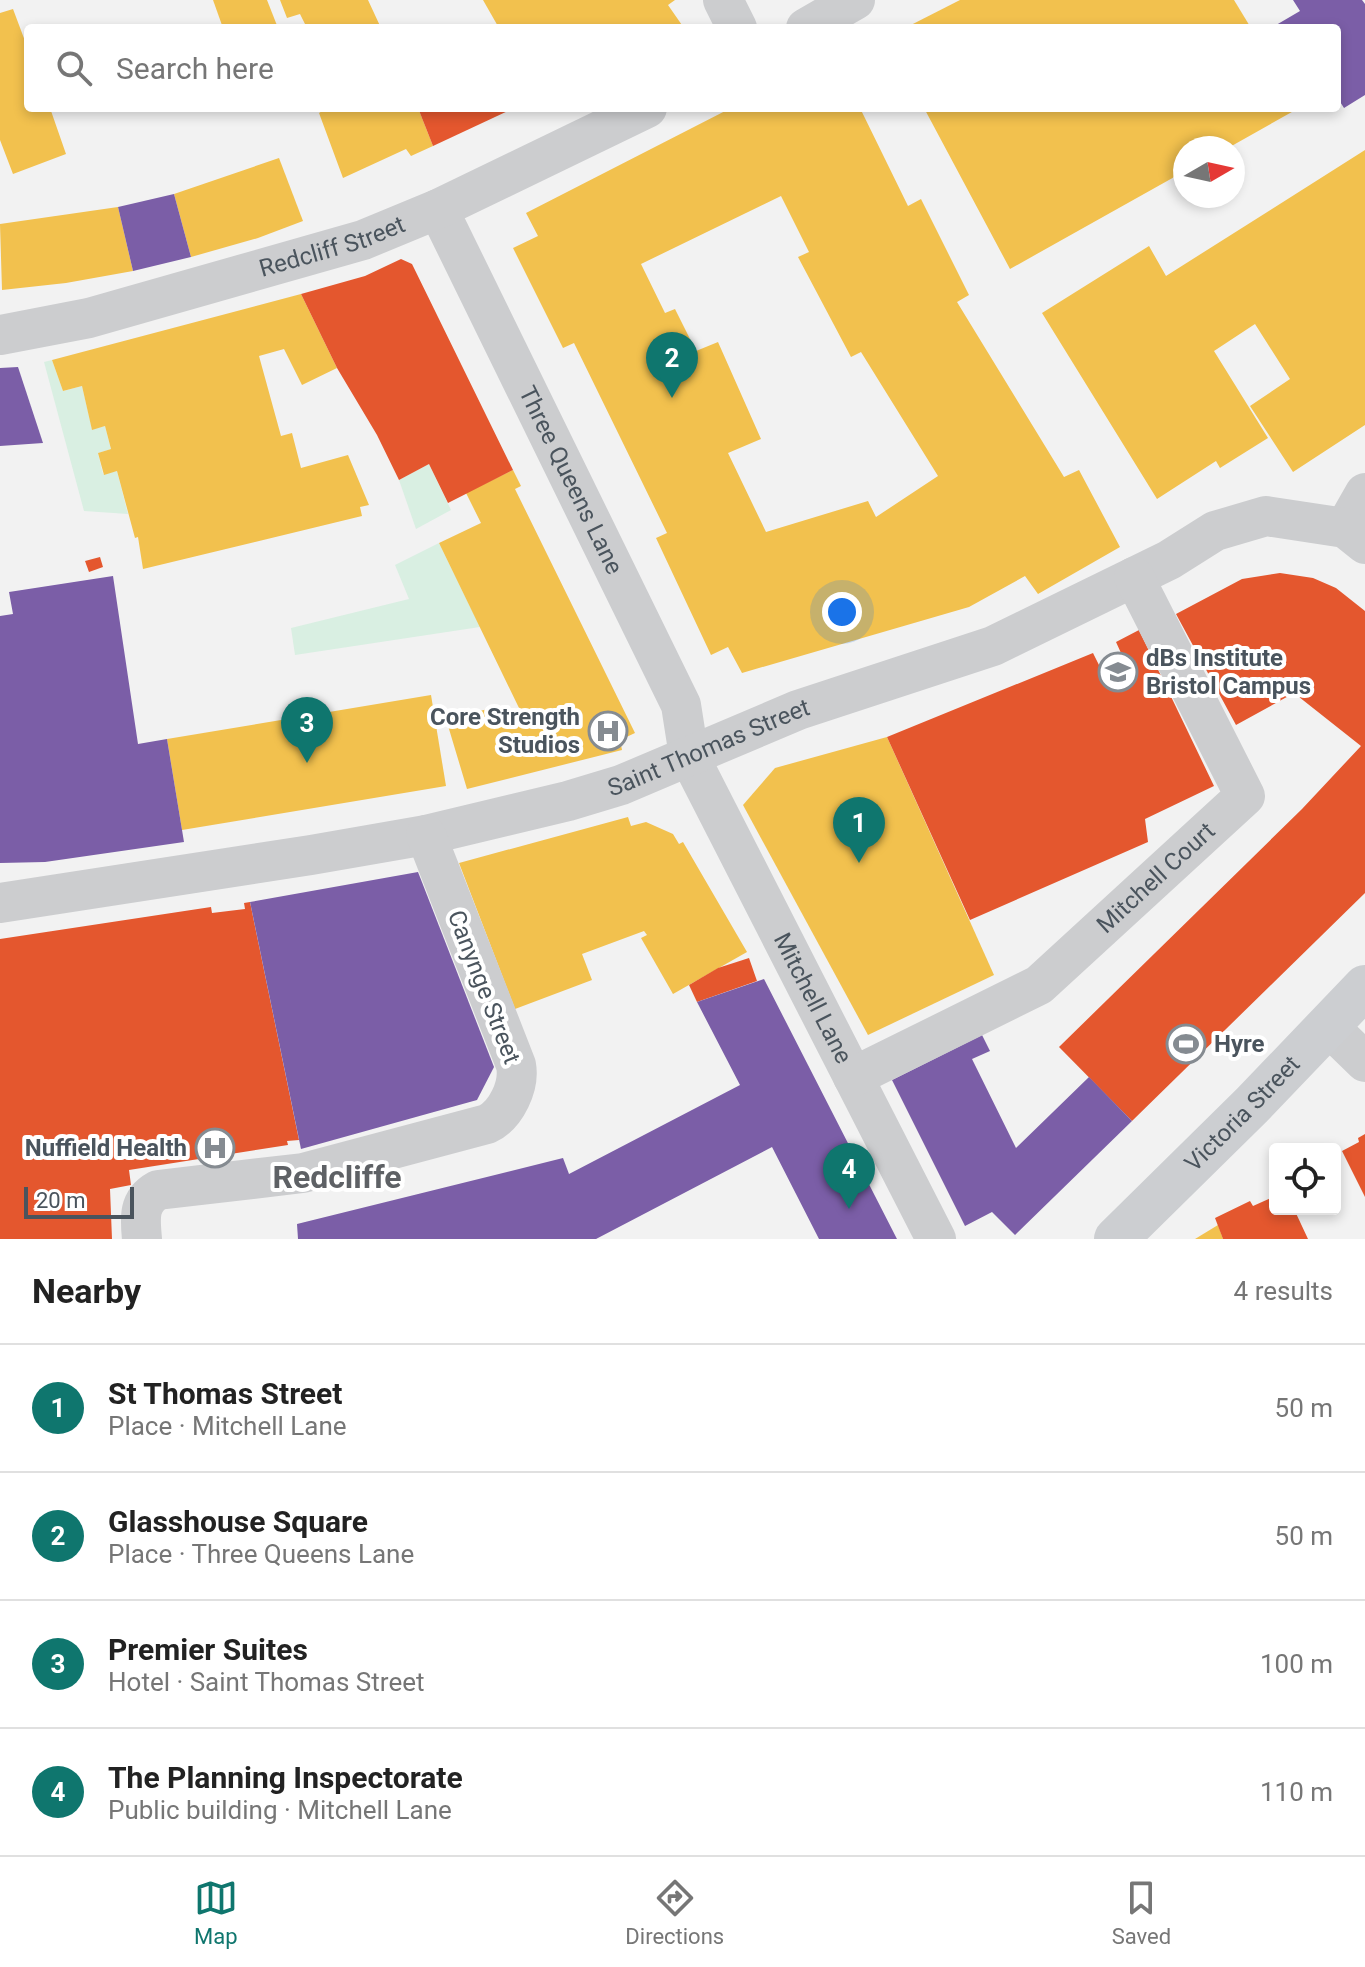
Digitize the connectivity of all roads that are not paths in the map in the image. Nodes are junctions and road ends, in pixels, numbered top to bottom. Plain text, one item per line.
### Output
1 (723, 0) edge
2 (855, 0) edge
3 (735, 24) edge
4 (813, 24) edge
5 (639, 112) edge
6 (438, 209) junction
7 (0, 335) edge
8 (1365, 493) edge
9 (1355, 536) edge
10 (1134, 577) junction
11 (689, 756) junction
12 (426, 835) junction
13 (0, 903) edge
14 (1365, 987) edge
15 (1329, 1027) junction
16 (1365, 1062) edge
17 (853, 1077) junction
18 (142, 1239) edge
19 (936, 1239) edge
20 (1116, 1239) edge

1 - 3 street
2 - 4 street
5 - 6 street, Redcliff Street
6 - 7 street, Redcliff Street
6 - 11 street, Three Queens Lane
8 - 9 street, Saint Thomas Street
9 - 10 street, Saint Thomas Street
10 - 11 street, Saint Thomas Street
10 - 17 street, Mitchell Court
11 - 12 street, Saint Thomas Street
11 - 17 street, Mitchell Lane
12 - 13 street, Saint Thomas Street
12 - 18 street, Canynge Street
14 - 15 main road, Victoria Street
15 - 16 street
15 - 20 main road, Victoria Street
17 - 19 street, Mitchell Lane

